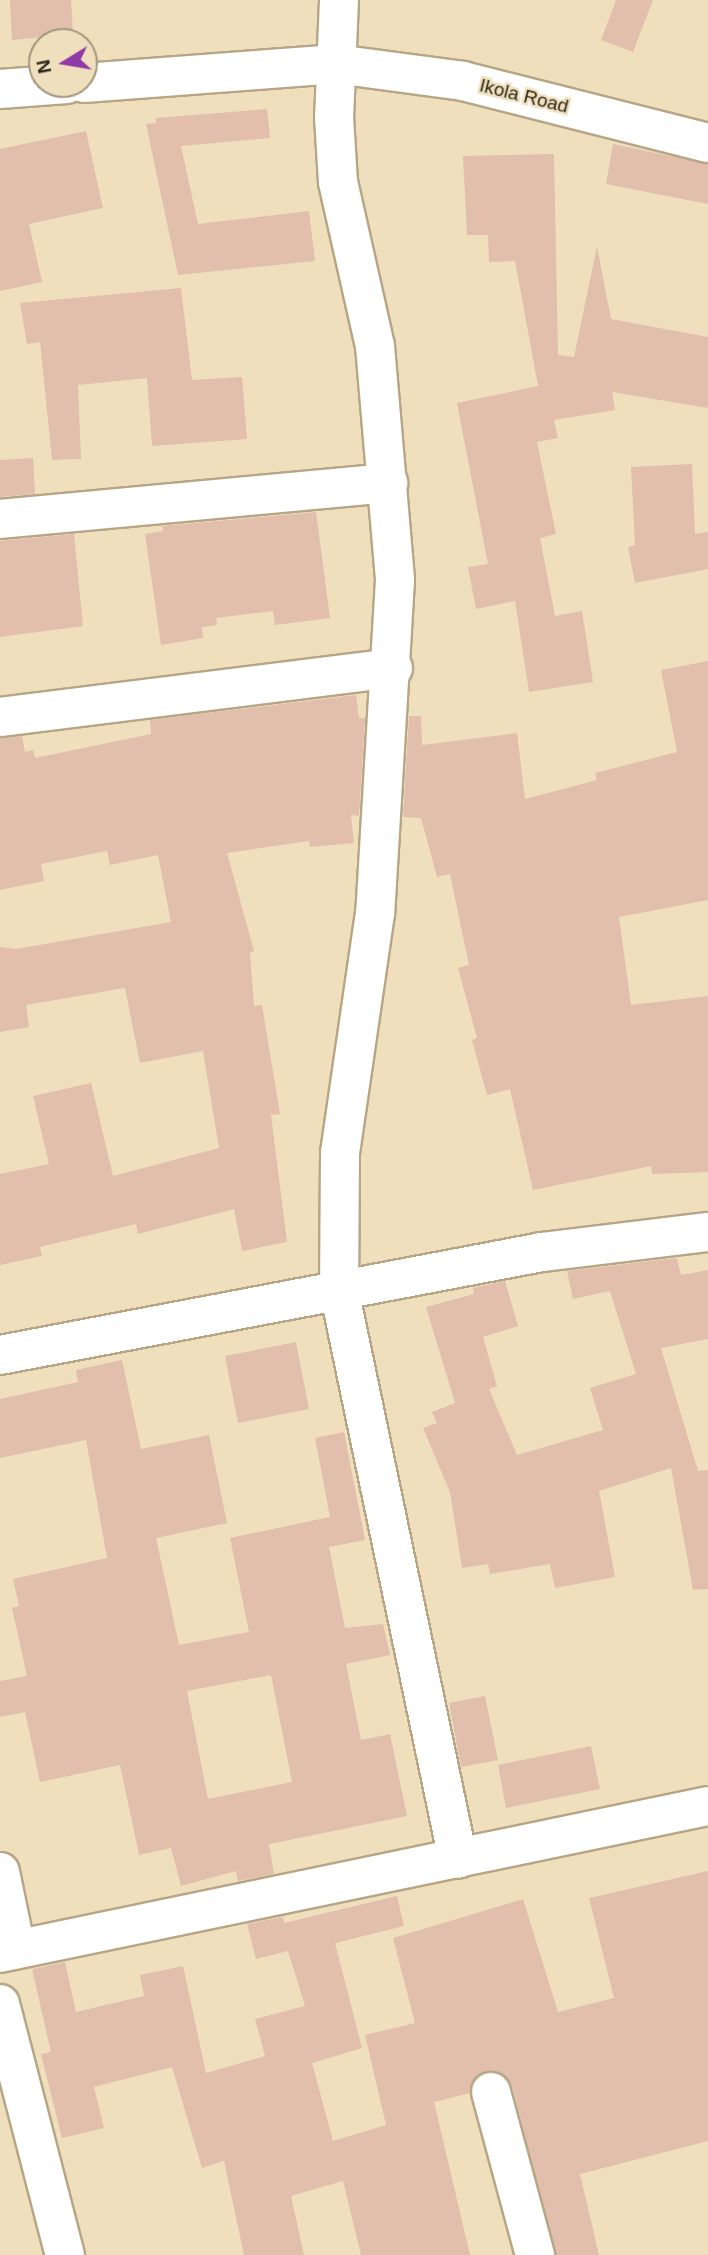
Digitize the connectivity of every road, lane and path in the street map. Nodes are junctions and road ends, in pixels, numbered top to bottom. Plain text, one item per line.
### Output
1 (340, 0) edge
2 (336, 64) junction
3 (98, 82) edge
4 (28, 87) edge
5 (0, 89) edge
6 (708, 143) edge
7 (388, 483) junction
8 (0, 519) edge
9 (393, 668) junction
10 (0, 717) edge
11 (708, 1232) edge
12 (339, 1290) junction
13 (0, 1355) edge
14 (708, 1807) edge
15 (458, 1859) junction
16 (0, 1872) edge
17 (8, 1951) edge
18 (0, 2004) edge
19 (491, 2092) dead end
20 (65, 2255) edge
21 (536, 2255) edge

1 - 2 street
2 - 3 street, Ikola Road
2 - 6 street, Ikola Road
2 - 7 street
4 - 5 street
7 - 8 street
7 - 9 street
9 - 10 street
9 - 12 street
11 - 12 street
12 - 13 street
12 - 15 street
14 - 15 street
15 - 17 street
16 - 17 street
18 - 20 street
19 - 21 street

